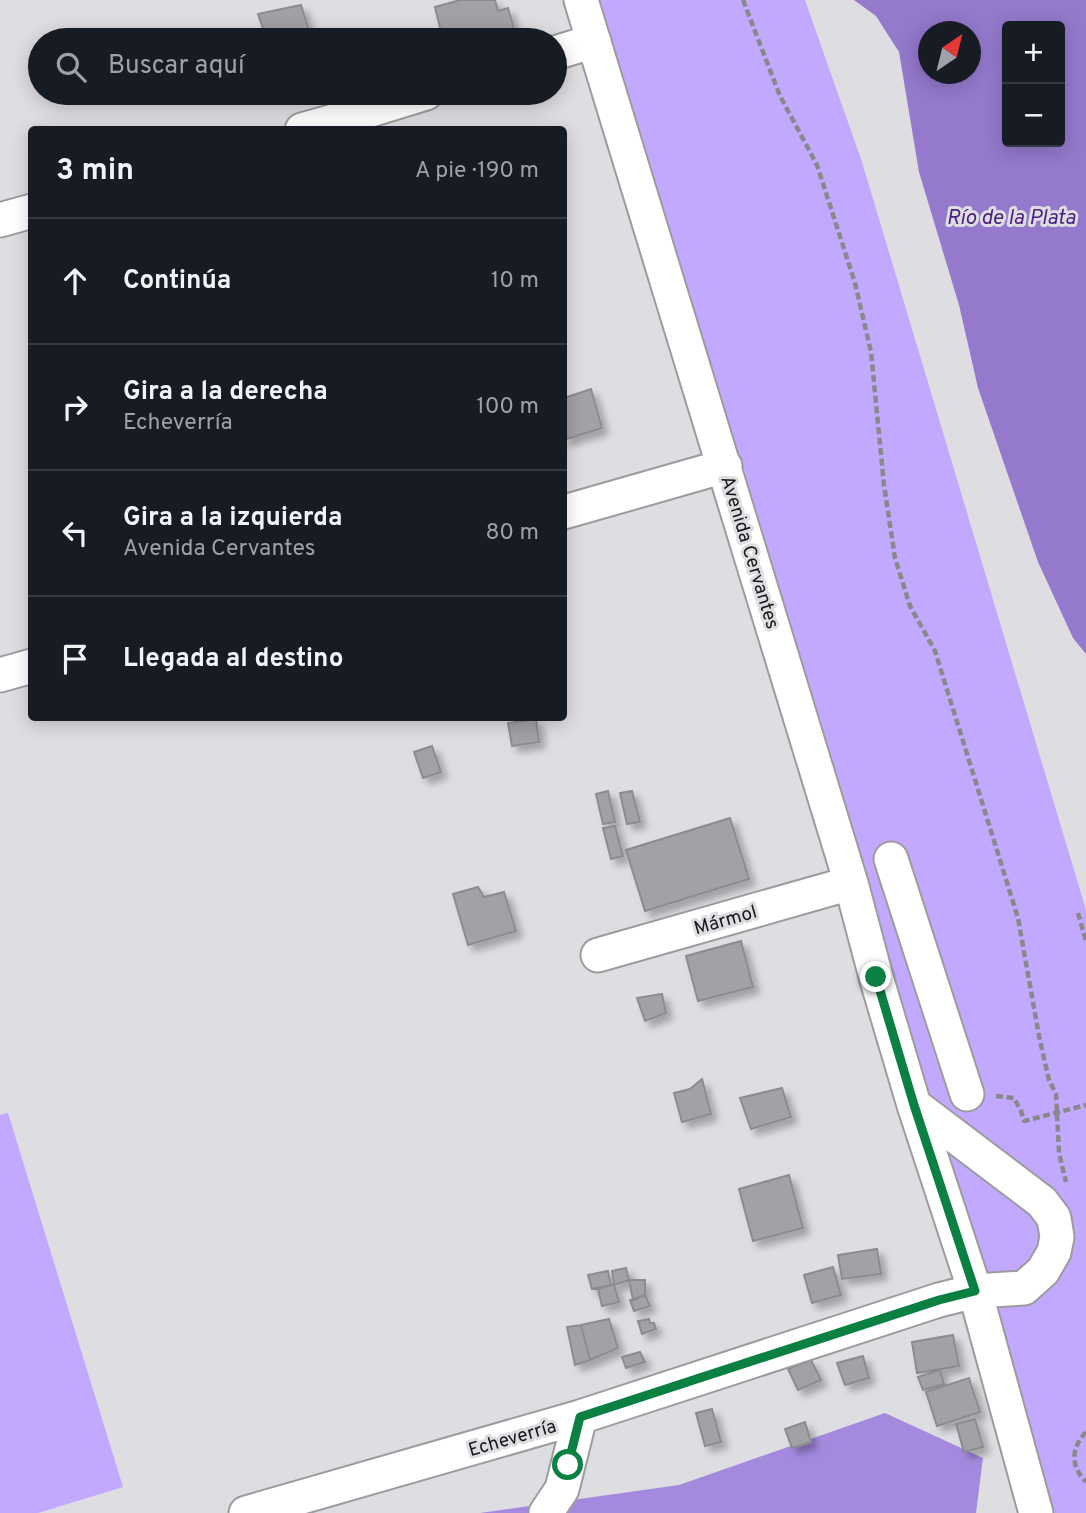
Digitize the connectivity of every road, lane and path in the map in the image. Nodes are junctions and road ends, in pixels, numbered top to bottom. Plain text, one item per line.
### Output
1 (582, 0) edge
2 (743, 0) edge
3 (594, 41) junction
4 (567, 49) edge
5 (387, 105) edge
6 (316, 126) edge
7 (28, 212) edge
8 (0, 220) edge
9 (725, 466) junction
10 (567, 511) edge
11 (28, 667) edge
12 (0, 675) edge
13 (891, 859) dead end
14 (851, 883) junction
15 (1077, 913) dead end
16 (1086, 941) edge
17 (598, 954) dead end
18 (924, 961) junction
19 (876, 977) junction
20 (967, 1094) joint
21 (914, 1105) junction
22 (1086, 1105) edge
23 (1057, 1113) junction
24 (1069, 1191) dead end
25 (975, 1291) junction
26 (580, 1417) junction
27 (1086, 1432) edge
28 (1086, 1482) edge
29 (246, 1513) edge
30 (546, 1513) edge
31 (1036, 1513) edge

1 - 3 street, Avenida Cervantes
2 - 23 path
3 - 4 street
3 - 9 street, Avenida Cervantes
5 - 6 street
7 - 8 street
9 - 10 street
9 - 14 street, Avenida Cervantes
11 - 12 street
13 - 18 street
14 - 17 street, Mármol
14 - 19 street, Avenida Cervantes
15 - 16 path
18 - 19 street
18 - 20 street
19 - 21 street, Avenida Cervantes
20 - 23 path
21 - 25 street, Avenida Cervantes
21 - 25 street
22 - 23 path
23 - 24 path
25 - 26 street, Echeverría
25 - 31 street, Avenida Cervantes
26 - 29 street, Echeverría
26 - 30 street
27 - 28 path

